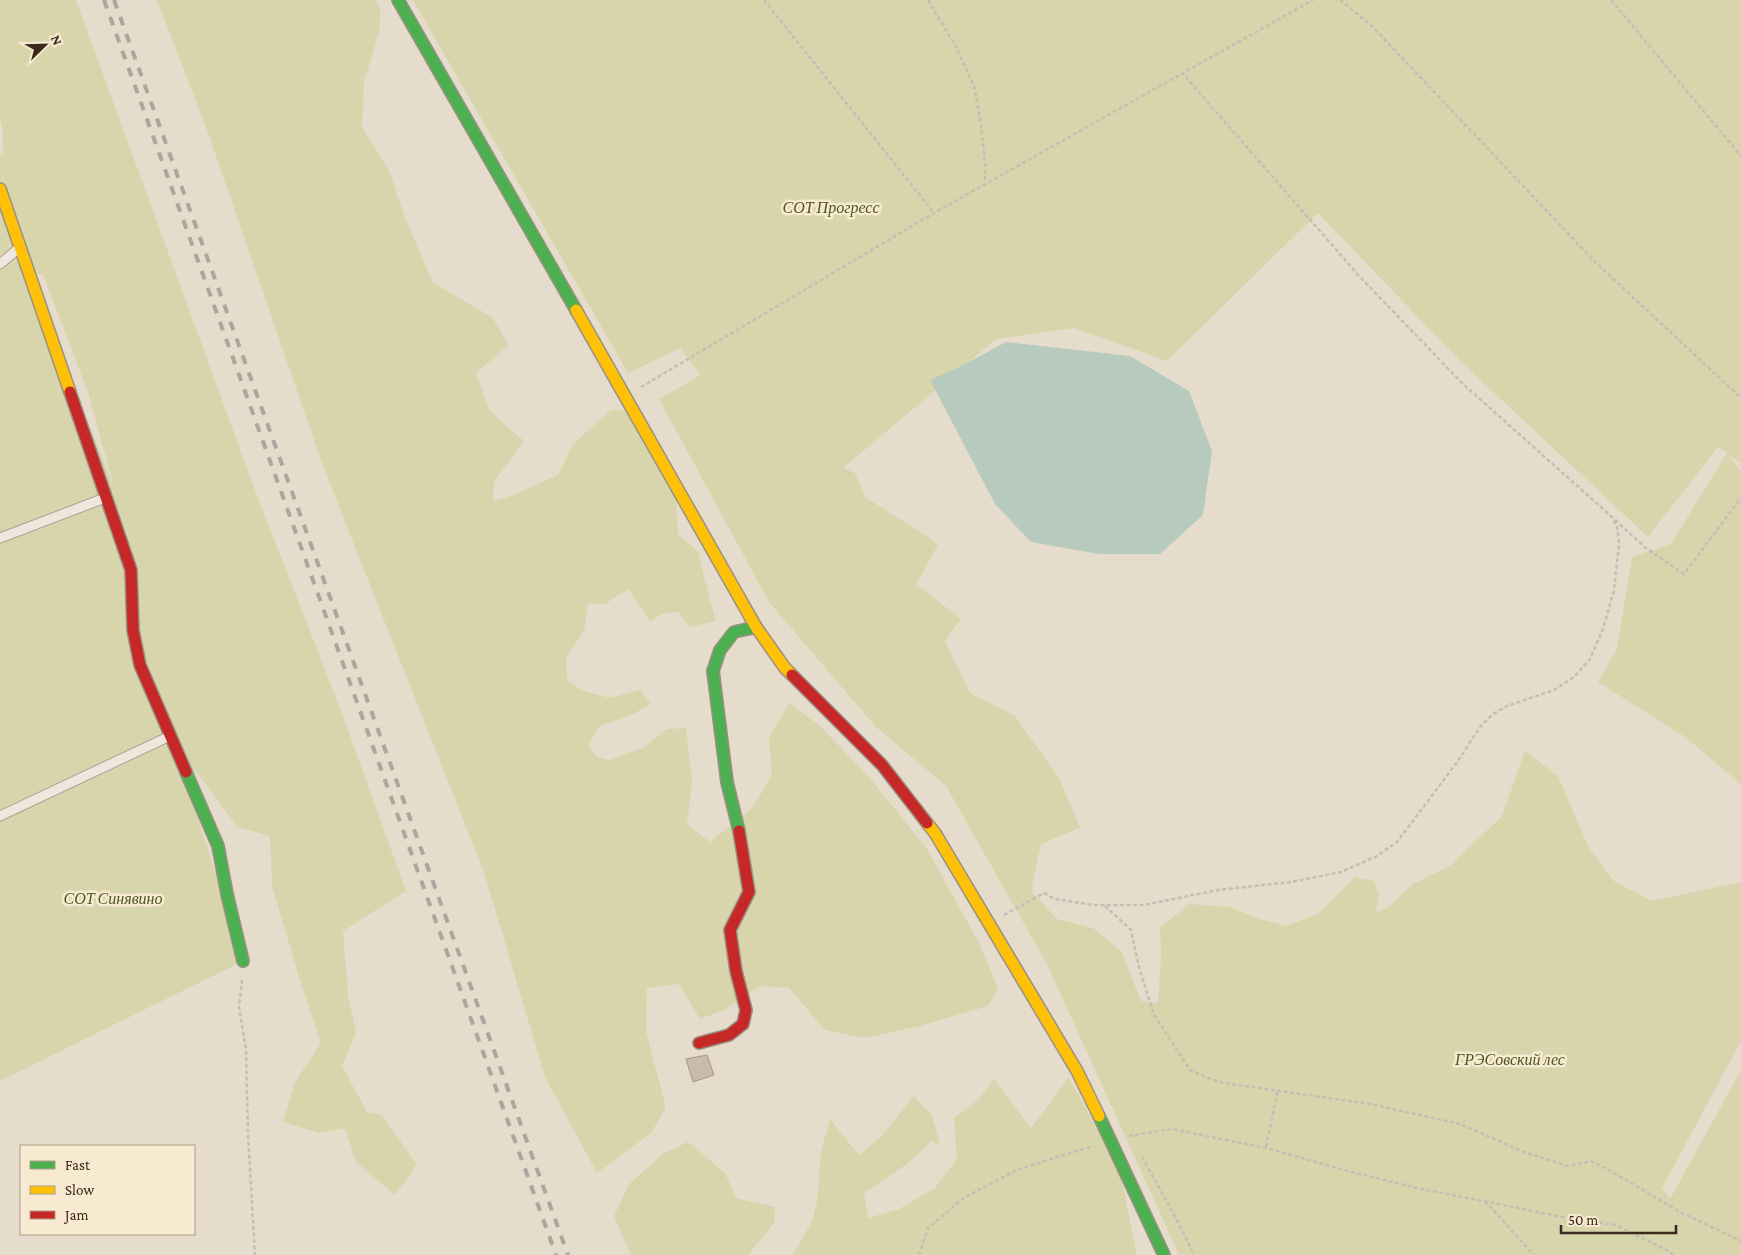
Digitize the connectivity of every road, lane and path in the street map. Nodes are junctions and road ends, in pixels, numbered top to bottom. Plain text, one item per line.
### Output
1 (398, 0) edge
2 (764, 0) edge
3 (928, 0) edge
4 (1313, 0) edge
5 (1340, 0) edge
6 (1612, 0) edge
7 (1183, 74) junction
8 (1741, 156) edge
9 (985, 183) junction
10 (0, 189) edge
11 (934, 213) junction
12 (20, 248) junction
13 (0, 264) edge
14 (624, 397) junction
15 (1741, 398) edge
16 (106, 498) junction
17 (1741, 498) edge
18 (1612, 517) junction
19 (0, 538) edge
20 (756, 627) junction
21 (170, 736) junction
22 (0, 816) edge
23 (1105, 906) junction
24 (990, 924) junction
25 (243, 961) joint
26 (699, 1043) dead end
27 (1278, 1090) junction
28 (1130, 1136) junction
29 (1111, 1140) junction
30 (1134, 1144) dead end
31 (1266, 1148) junction
32 (1139, 1152) dead end
33 (1485, 1201) junction
34 (1741, 1241) edge
35 (254, 1255) edge
36 (919, 1255) edge
37 (1164, 1255) edge
38 (1194, 1255) edge
39 (1534, 1255) edge
40 (1674, 1255) edge

1 - 14 street
2 - 11 path
3 - 9 path
4 - 7 path
5 - 15 path
6 - 8 path
7 - 9 path
7 - 18 path
9 - 11 path
10 - 12 street
11 - 14 path
12 - 13 lane
12 - 16 street
14 - 20 street
16 - 19 lane
16 - 21 street
17 - 18 path
18 - 23 path
20 - 24 street
20 - 26 street
21 - 22 lane
21 - 25 street
23 - 24 path
23 - 27 path
24 - 29 street
25 - 35 path
27 - 31 path
27 - 34 path
28 - 29 path
28 - 30 path
28 - 31 path
29 - 36 path
29 - 37 street
31 - 33 path
32 - 38 path
33 - 39 path
33 - 40 path

